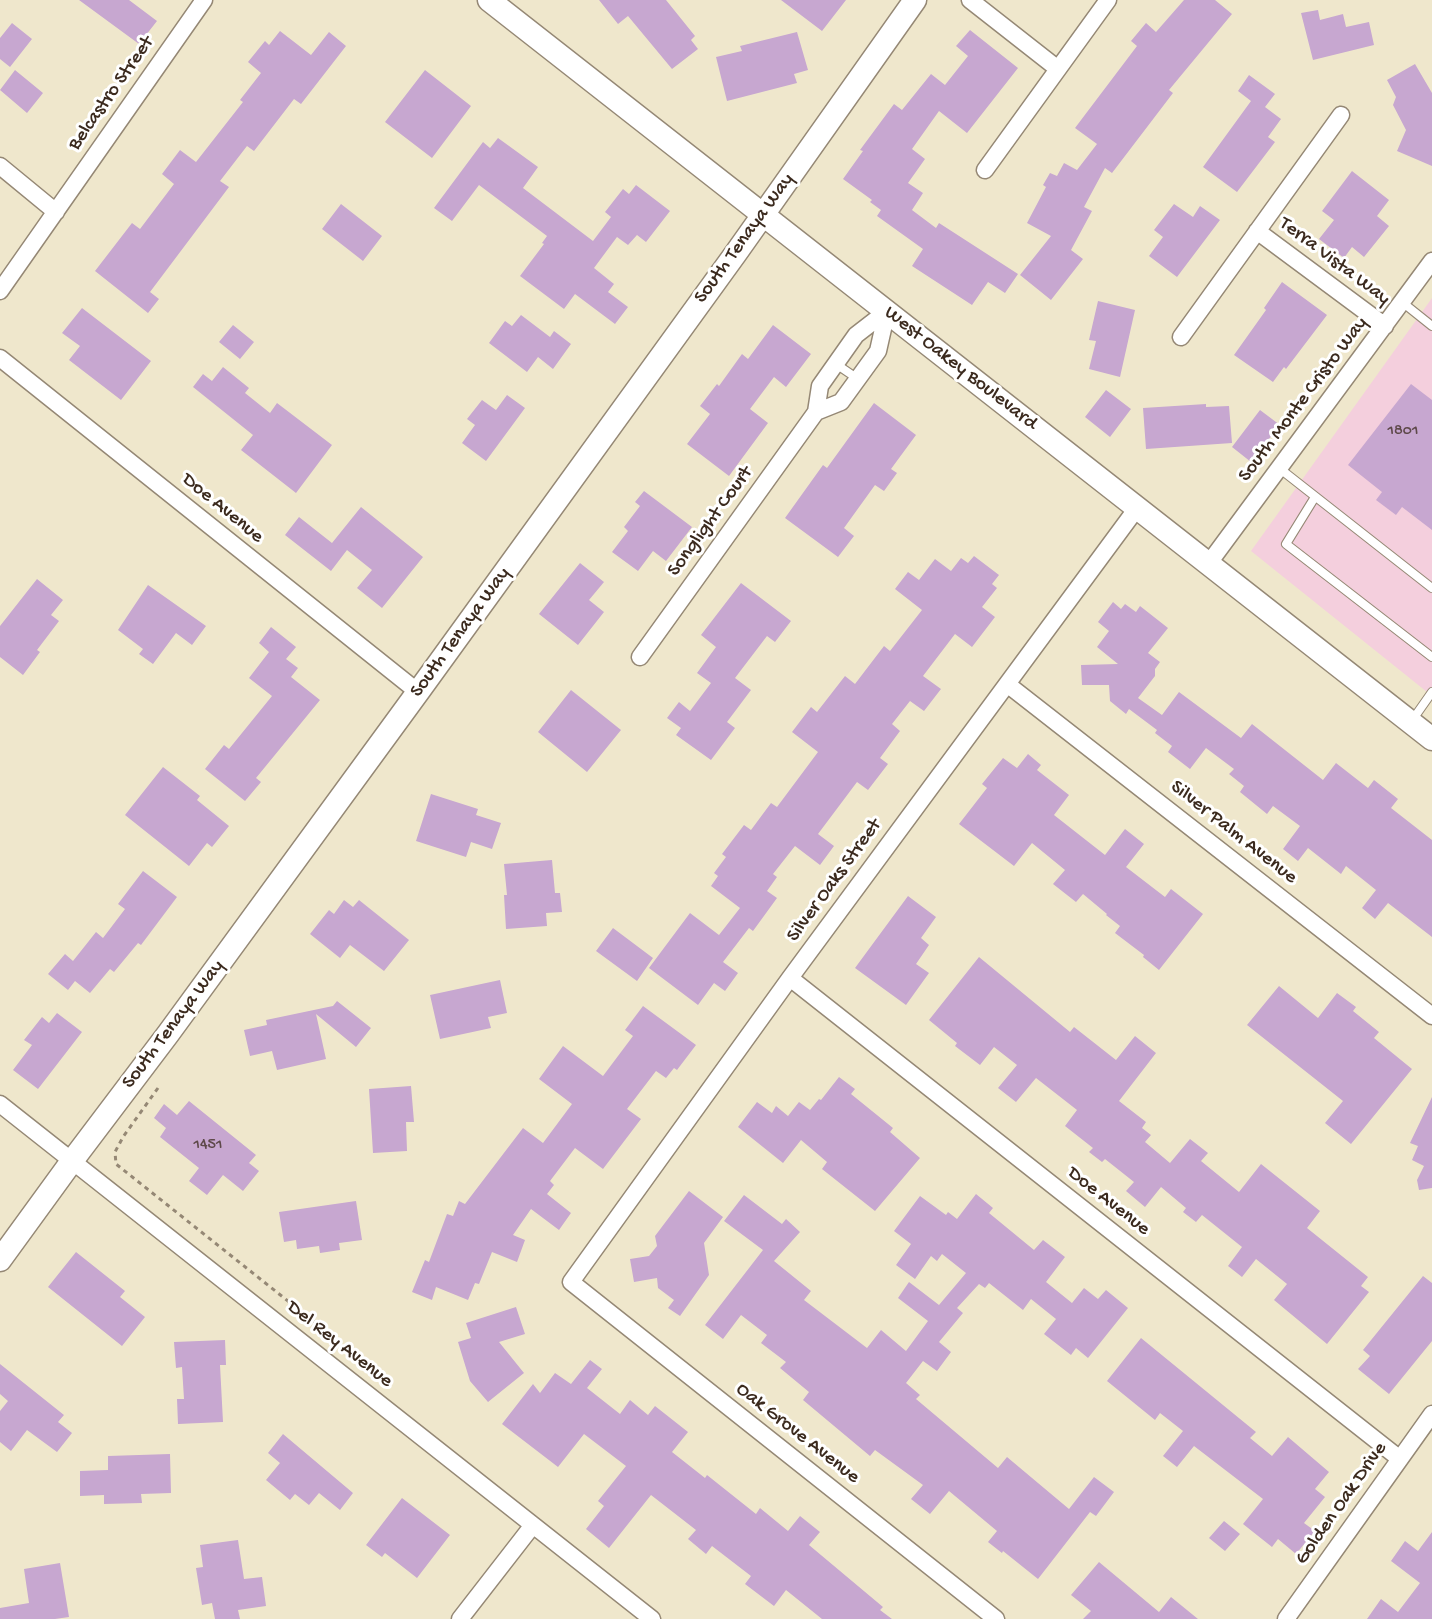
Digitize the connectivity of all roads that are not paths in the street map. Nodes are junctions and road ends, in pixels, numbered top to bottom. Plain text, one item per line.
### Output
1 (204, 0) edge
2 (489, 0) edge
3 (915, 0) edge
4 (970, 0) edge
5 (1108, 0) edge
6 (1058, 69) junction
7 (1341, 115) dead end
8 (0, 166) edge
9 (986, 170) dead end
10 (56, 212) junction
11 (763, 214) junction
12 (1257, 231) junction
13 (1432, 261) edge
14 (0, 291) edge
15 (1402, 302) junction
16 (887, 311) junction
17 (1385, 326) junction
18 (1432, 326) edge
19 (1181, 337) dead end
20 (0, 358) edge
21 (836, 364) junction
22 (858, 379) junction
23 (816, 412) junction
24 (1279, 468) junction
25 (1315, 497) junction
26 (1137, 508) junction
27 (1209, 563) junction
28 (1432, 588) edge
29 (640, 657) dead end
30 (1432, 657) edge
31 (1007, 684) junction
32 (418, 692) junction
33 (1432, 692) edge
34 (1411, 722) junction
35 (1432, 739) edge
36 (790, 978) junction
37 (1432, 1016) edge
38 (0, 1104) edge
39 (72, 1161) junction
40 (0, 1260) edge
41 (571, 1282) joint
42 (1432, 1414) edge
43 (1400, 1459) junction
44 (533, 1525) junction
45 (460, 1619) edge
46 (652, 1619) edge
47 (996, 1619) edge
48 (1286, 1619) edge

1 - 10 street, Belcastro Street
2 - 11 street, West Oakey Boulevard
3 - 11 street, South Tenaya Way
4 - 6 street
5 - 6 street
6 - 9 street
7 - 12 street, Terra Vista Way
8 - 10 street
10 - 14 street, Belcastro Street
11 - 16 street, West Oakey Boulevard
11 - 32 street, South Tenaya Way
12 - 17 street, Terra Vista Way
12 - 19 street, Terra Vista Way
13 - 15 street, South Monte Cristo Way
15 - 17 street, South Monte Cristo Way
15 - 18 lane
16 - 21 street, Songlight Court
16 - 22 street, Songlight Court
16 - 26 street, West Oakey Boulevard
17 - 24 street, South Monte Cristo Way
20 - 32 street, Doe Avenue
21 - 22 lane
21 - 23 street, Songlight Court
22 - 23 street, Songlight Court
23 - 29 street, Songlight Court
24 - 25 lane
24 - 27 street, South Monte Cristo Way
25 - 28 lane
25 - 30 lane
26 - 27 street, West Oakey Boulevard
26 - 31 street, Silver Oaks Street
27 - 34 street, West Oakey Boulevard
31 - 36 street, Silver Oaks Street
31 - 37 street, Silver Palm Avenue
32 - 39 street, South Tenaya Way
33 - 34 lane
34 - 35 street, West Oakey Boulevard
36 - 41 street, Silver Oaks Street
36 - 43 street, Doe Avenue
38 - 39 street, Del Rey Avenue
39 - 40 street, South Tenaya Way
39 - 44 street, Del Rey Avenue
41 - 47 street, Oak Grove Avenue
42 - 43 street, Golden Oak Drive
43 - 48 street, Golden Oak Drive
44 - 45 street
44 - 46 street, Del Rey Avenue

